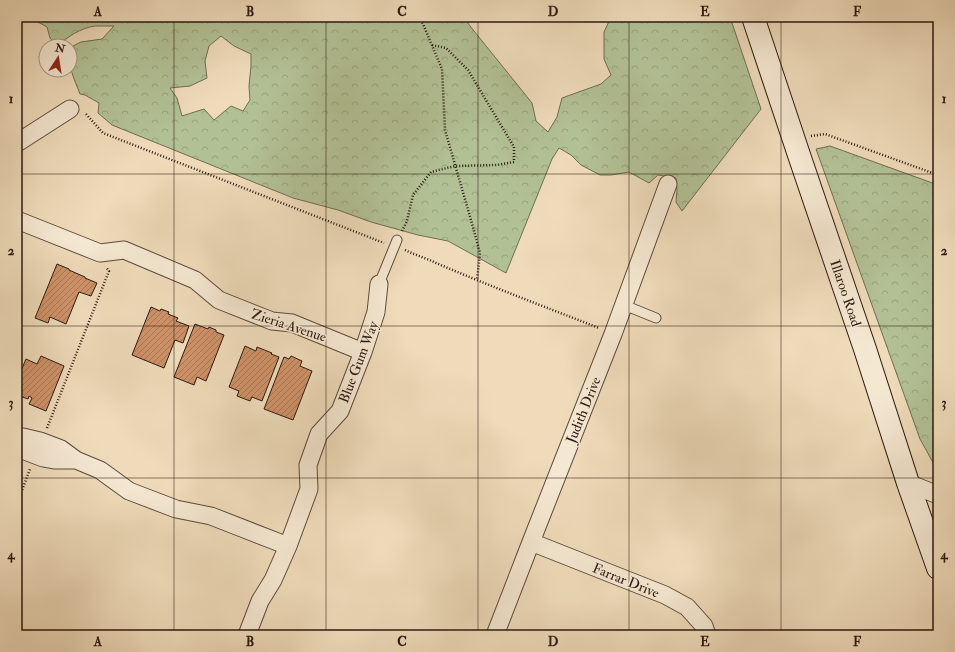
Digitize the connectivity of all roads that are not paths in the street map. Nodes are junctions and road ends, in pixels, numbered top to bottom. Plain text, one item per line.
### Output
1 (753, 17) edge
2 (70, 109) road end
3 (17, 143) edge
4 (668, 184) dead end
5 (17, 220) edge
6 (395, 243) road end
7 (379, 284) joint
8 (624, 305) junction
9 (656, 318) dead end
10 (363, 352) junction
11 (17, 437) edge
12 (28, 447) edge
13 (908, 483) junction
14 (938, 495) edge
15 (531, 542) junction
16 (288, 546) junction
17 (938, 568) edge
18 (247, 635) edge
19 (495, 635) edge
20 (707, 635) edge

1 - 13 main road, Illaroo Road
2 - 3 street
4 - 8 street, Judith Drive
5 - 10 street, Zieria Avenue
6 - 7 lane
7 - 10 street, Blue Gum Way
8 - 9 lane
8 - 15 street, Judith Drive
10 - 16 street, Blue Gum Way
11 - 12 street
12 - 16 street
13 - 14 street
13 - 17 main road, Illaroo Road
15 - 19 street, Judith Drive
15 - 20 street, Farrar Drive
16 - 18 street, Blue Gum Way

